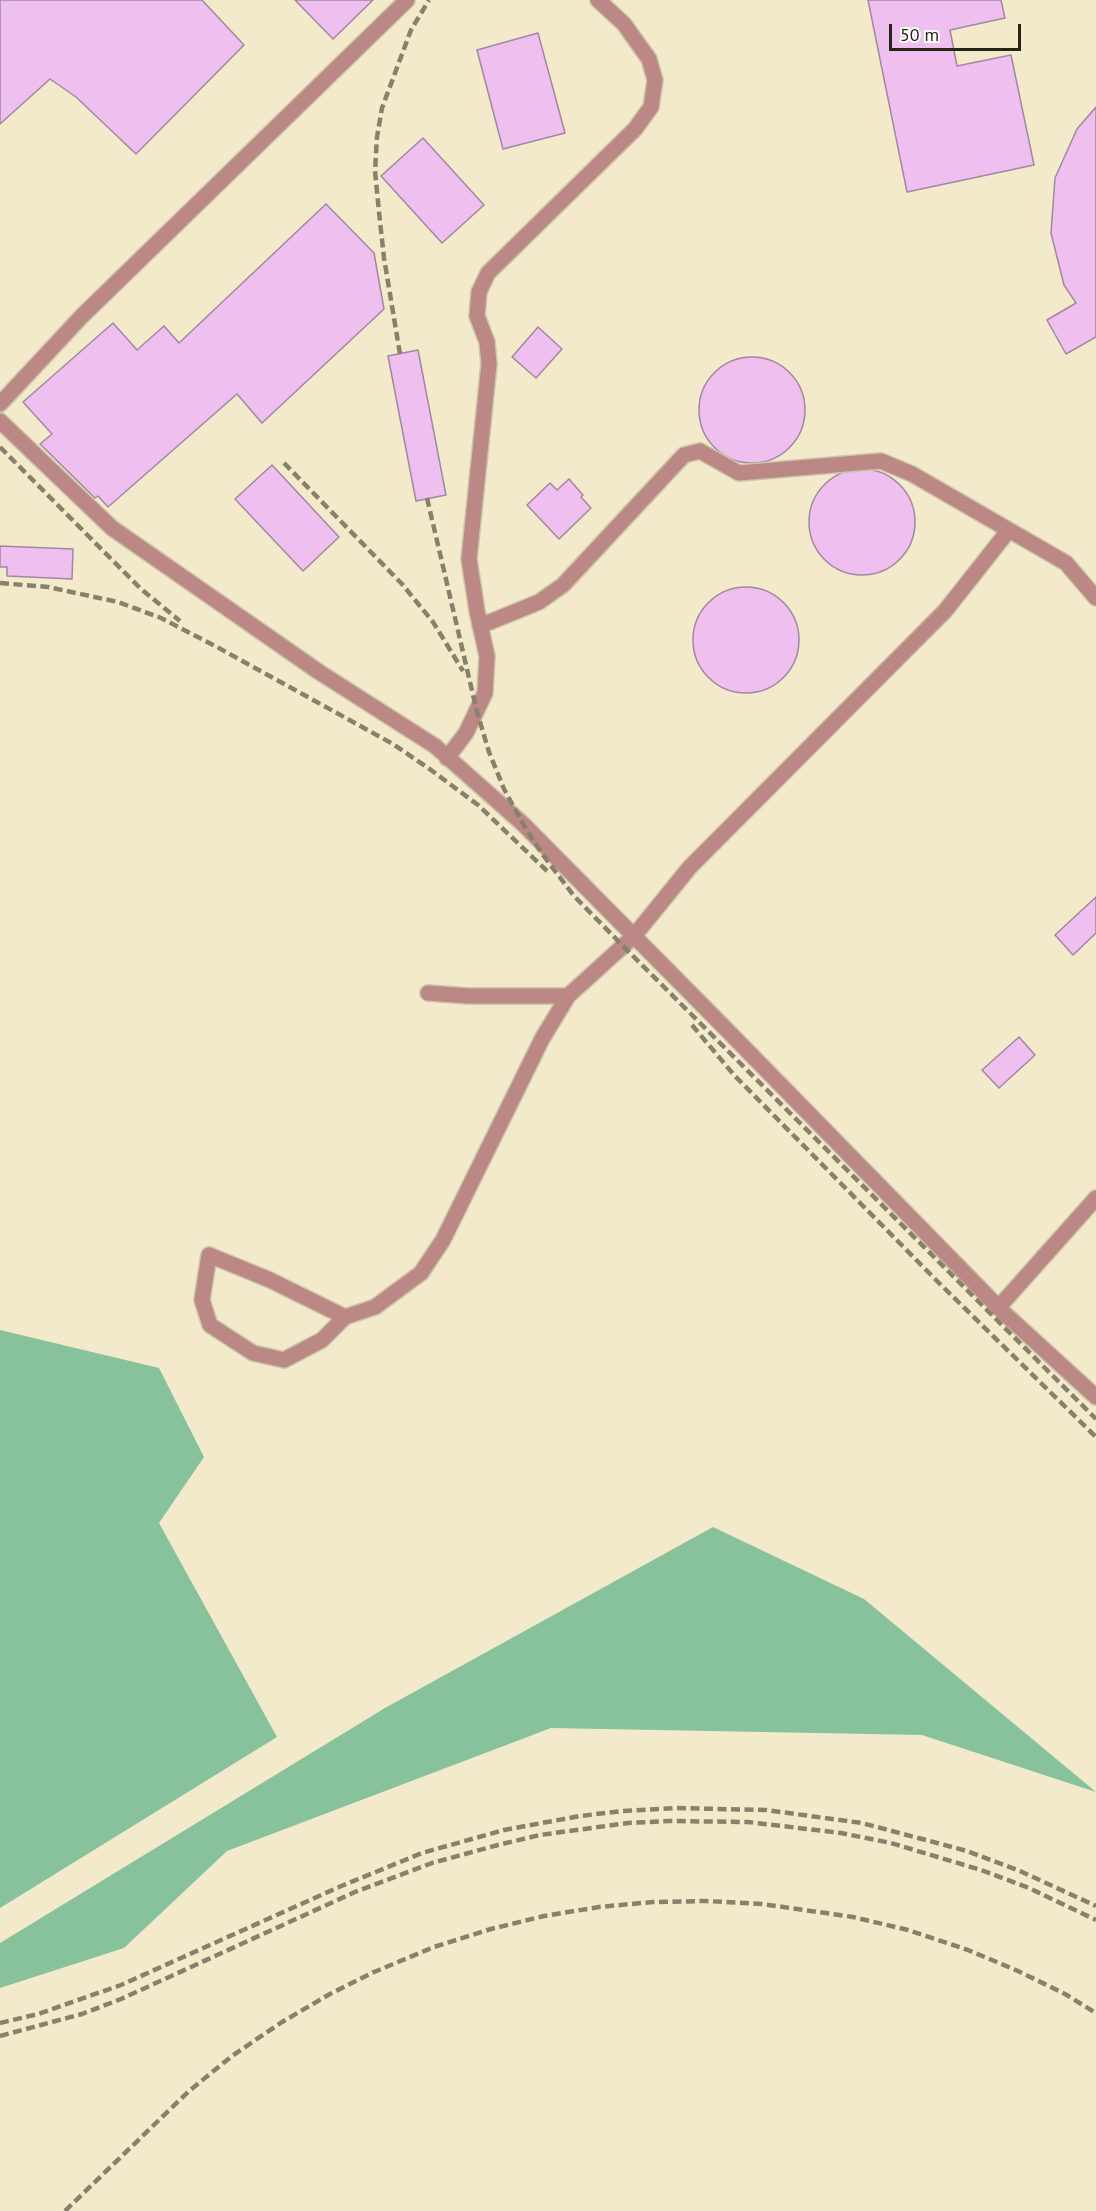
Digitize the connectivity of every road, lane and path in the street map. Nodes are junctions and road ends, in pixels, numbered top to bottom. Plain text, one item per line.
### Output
1 (407, 0) edge
2 (598, 0) edge
3 (0, 404) edge
4 (0, 421) edge
5 (1009, 530) junction
6 (1096, 598) edge
7 (480, 626) junction
8 (447, 758) junction
9 (634, 936) junction
10 (428, 993) dead end
11 (568, 996) junction
12 (1096, 1198) edge
13 (998, 1308) junction
14 (345, 1317) junction
15 (1096, 1397) edge

1 - 3 lane
2 - 7 lane
4 - 8 lane
5 - 6 lane
5 - 7 lane
5 - 9 lane
7 - 8 lane
8 - 9 lane
9 - 11 lane
9 - 13 lane
10 - 11 lane
11 - 14 lane
12 - 13 lane
13 - 15 lane
14 - 14 lane

